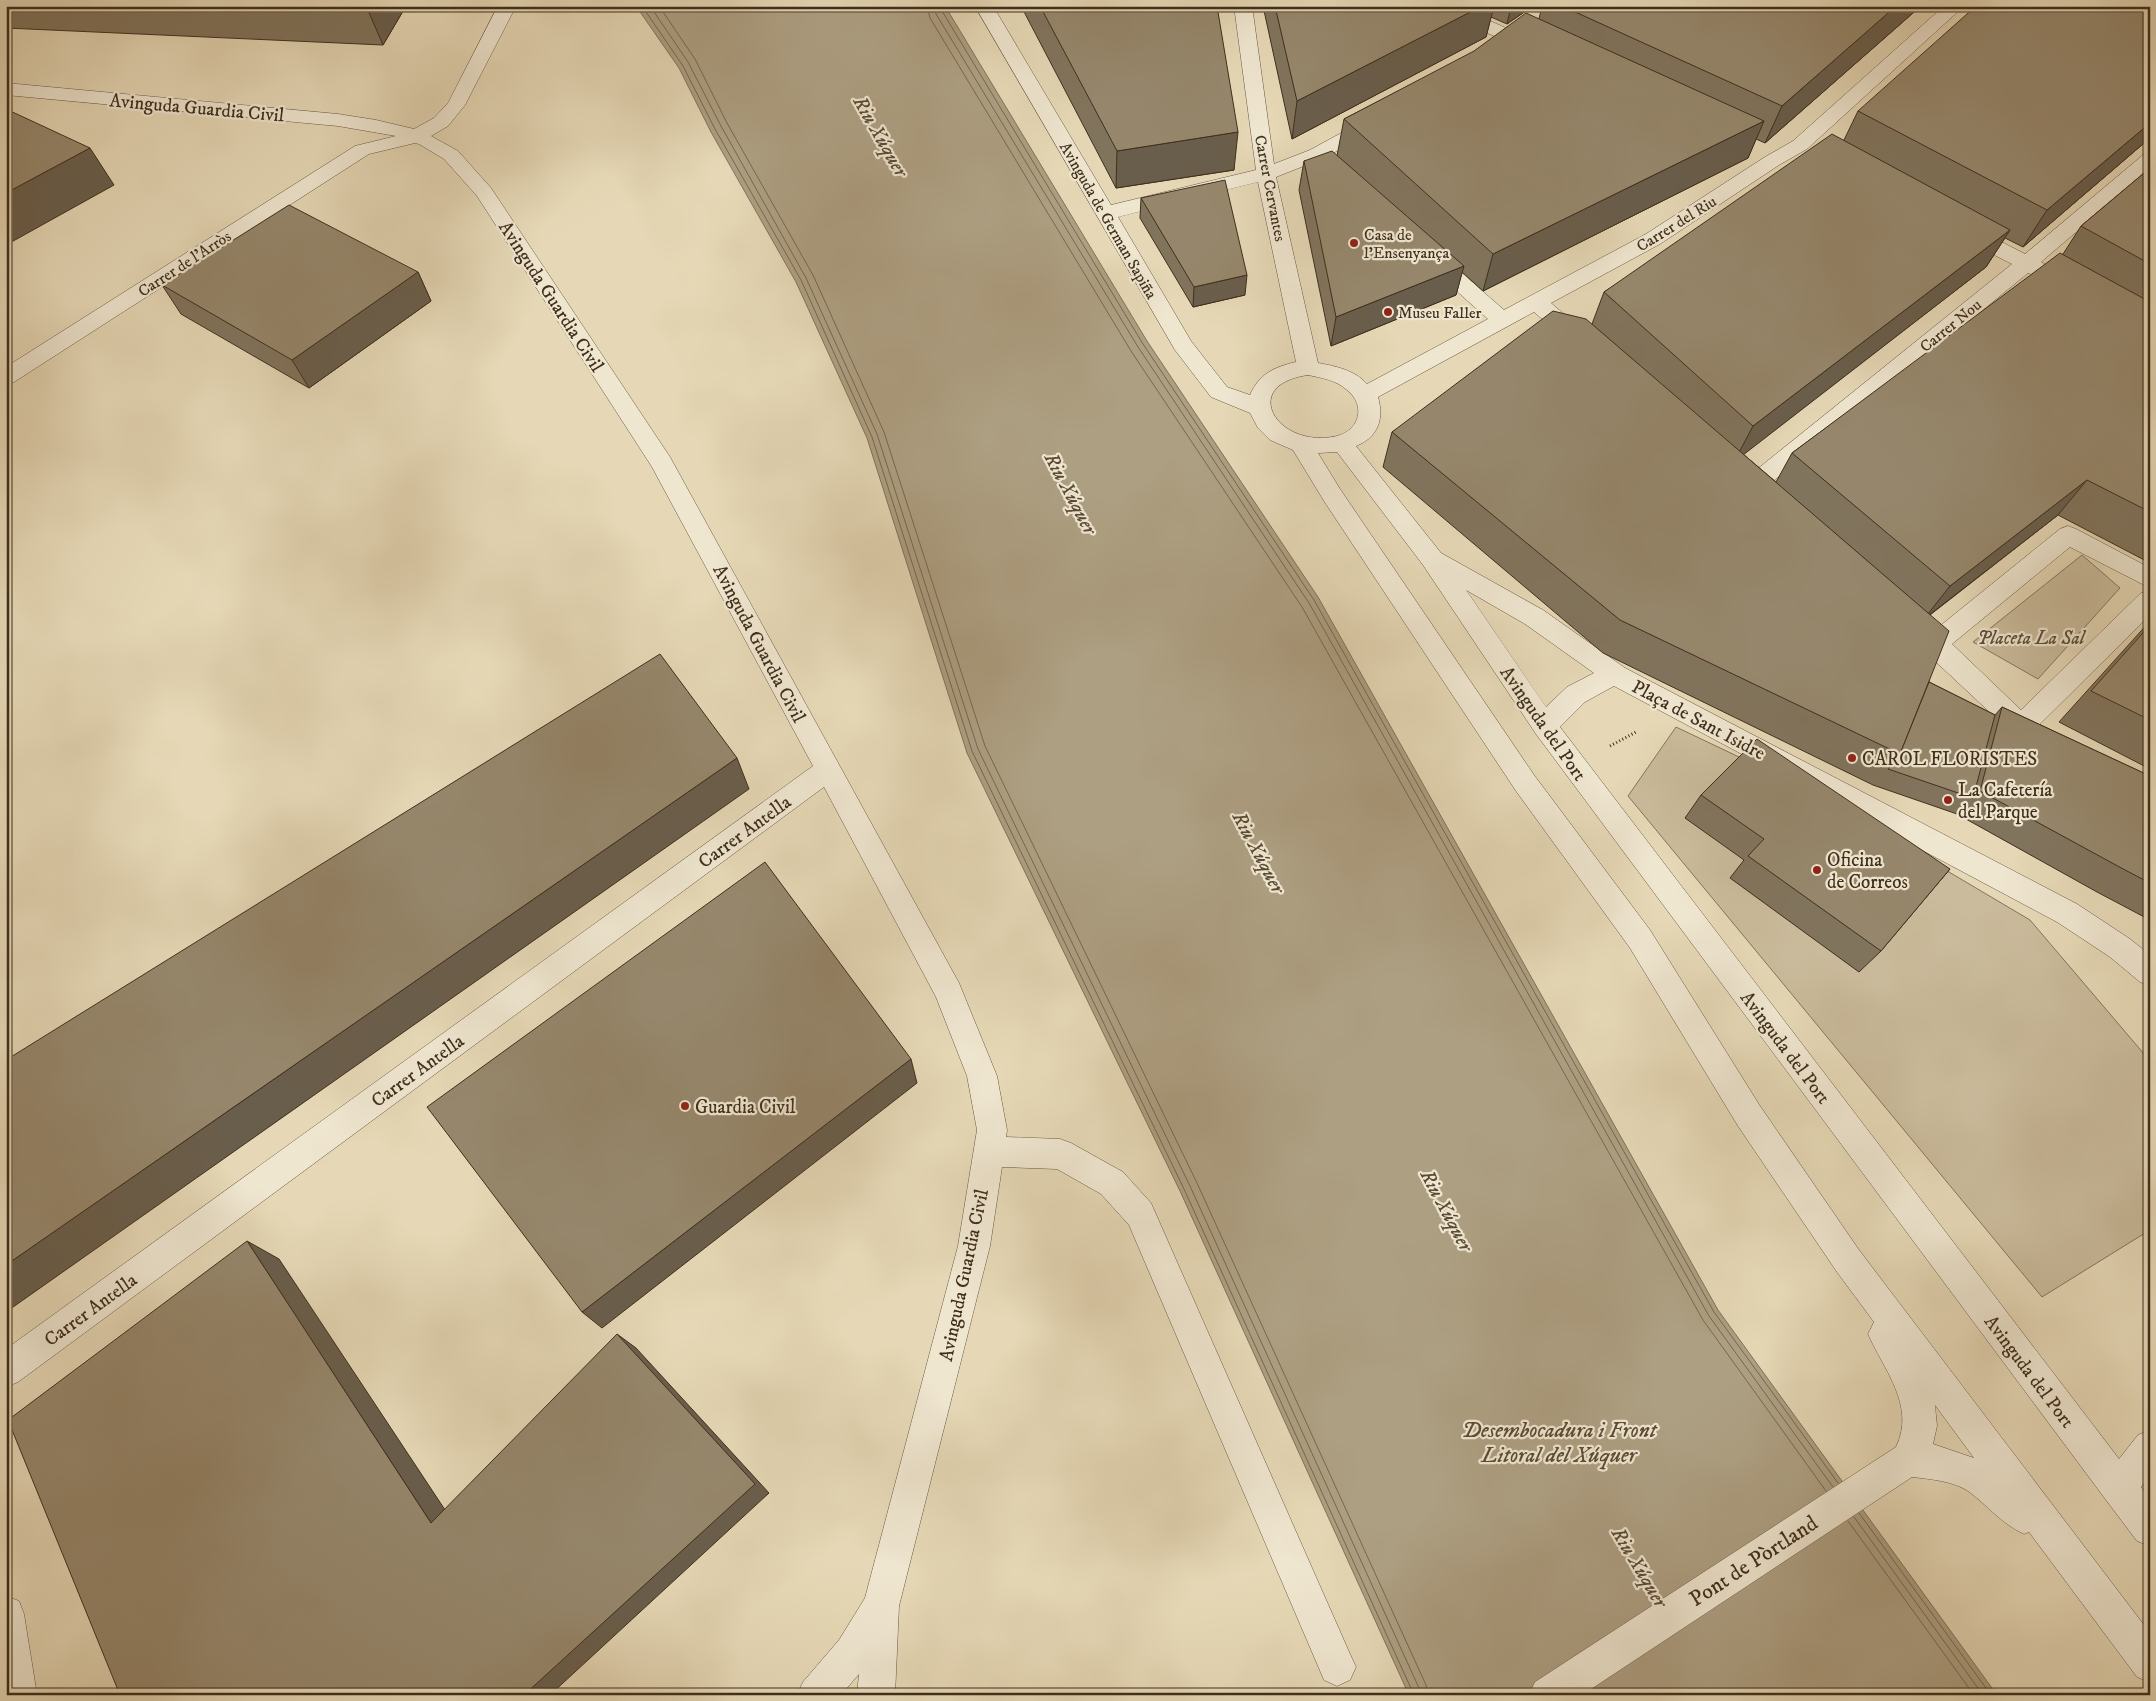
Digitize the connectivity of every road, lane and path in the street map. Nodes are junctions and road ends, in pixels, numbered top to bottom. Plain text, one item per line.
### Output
1 (507, 6) edge
2 (984, 6) edge
3 (1243, 6) edge
4 (1441, 6) edge
5 (1956, 6) edge
6 (1520, 32) junction
7 (1497, 47) edge
8 (1548, 54) edge
9 (6, 89) edge
10 (1384, 118) edge
11 (415, 137) junction
12 (2150, 159) edge
13 (1266, 174) junction
14 (1106, 214) junction
15 (1948, 222) edge
16 (1420, 247) edge
17 (2027, 263) junction
18 (2059, 281) edge
19 (1538, 302) junction
20 (1502, 320) junction
21 (1596, 354) edge
22 (1308, 368) junction
23 (6, 377) edge
24 (1366, 394) junction
25 (1258, 407) junction
26 (1342, 443) junction
27 (1301, 444) junction
28 (1748, 489) edge
29 (1432, 559) junction
30 (2150, 579) edge
31 (2150, 600) edge
32 (1897, 613) edge
33 (1935, 644) junction
34 (1616, 675) junction
35 (2021, 726) junction
36 (1545, 727) junction
37 (2056, 744) edge
38 (828, 770) junction
39 (2150, 973) edge
40 (989, 1151) junction
41 (1848, 1261) junction
42 (6, 1370) edge
43 (2150, 1447) edge
44 (1908, 1459) junction
45 (2118, 1488) junction
46 (2150, 1528) edge
47 (2086, 1577) junction
48 (881, 1606) junction
49 (6, 1614) edge
50 (2150, 1664) edge
51 (1337, 1667) dead end
52 (18, 1695) edge
53 (816, 1695) edge
54 (876, 1695) edge
55 (1548, 1695) edge

1 - 11 street, Carrer de l'Arròs
2 - 14 street, Avinguda de German Sapiña
3 - 13 street, Carrer Cervantes
4 - 6 street
5 - 19 street, Carrer del Riu
6 - 7 street
6 - 8 street
9 - 11 street, Avinguda Guardia Civil
10 - 13 street
11 - 23 street, Carrer de l'Arròs
11 - 38 street, Avinguda Guardia Civil
12 - 17 street, Carrer Nou
13 - 14 street
13 - 22 street, Carrer Cervantes
14 - 25 street, Avinguda de German Sapiña
15 - 17 street
16 - 20 street
17 - 18 street
17 - 28 street, Carrer Nou
19 - 20 street, Carrer del Riu
19 - 21 street
20 - 24 street, Carrer del Riu
22 - 24 street
22 - 25 street
24 - 26 street
25 - 27 street
26 - 27 street
26 - 29 street, Plaça de Sant Isidre
27 - 41 street
29 - 34 street, Plaça de Sant Isidre
29 - 36 street, Avinguda del Port
30 - 33 street
31 - 35 street
32 - 33 street
33 - 35 street
34 - 36 street
34 - 39 street, Plaça de Sant Isidre
35 - 37 street
36 - 45 street, Avinguda del Port
38 - 40 street, Avinguda Guardia Civil
38 - 42 street, Carrer Antella
40 - 48 street, Avinguda Guardia Civil
40 - 51 street
41 - 44 street
41 - 47 street
43 - 45 street
44 - 47 street
44 - 55 street, Pont de Pòrtland
45 - 46 street, Avinguda del Port
47 - 50 street
48 - 53 street, Avinguda Guardia Civil
48 - 54 street, Avinguda Guardia Civil
49 - 52 street

